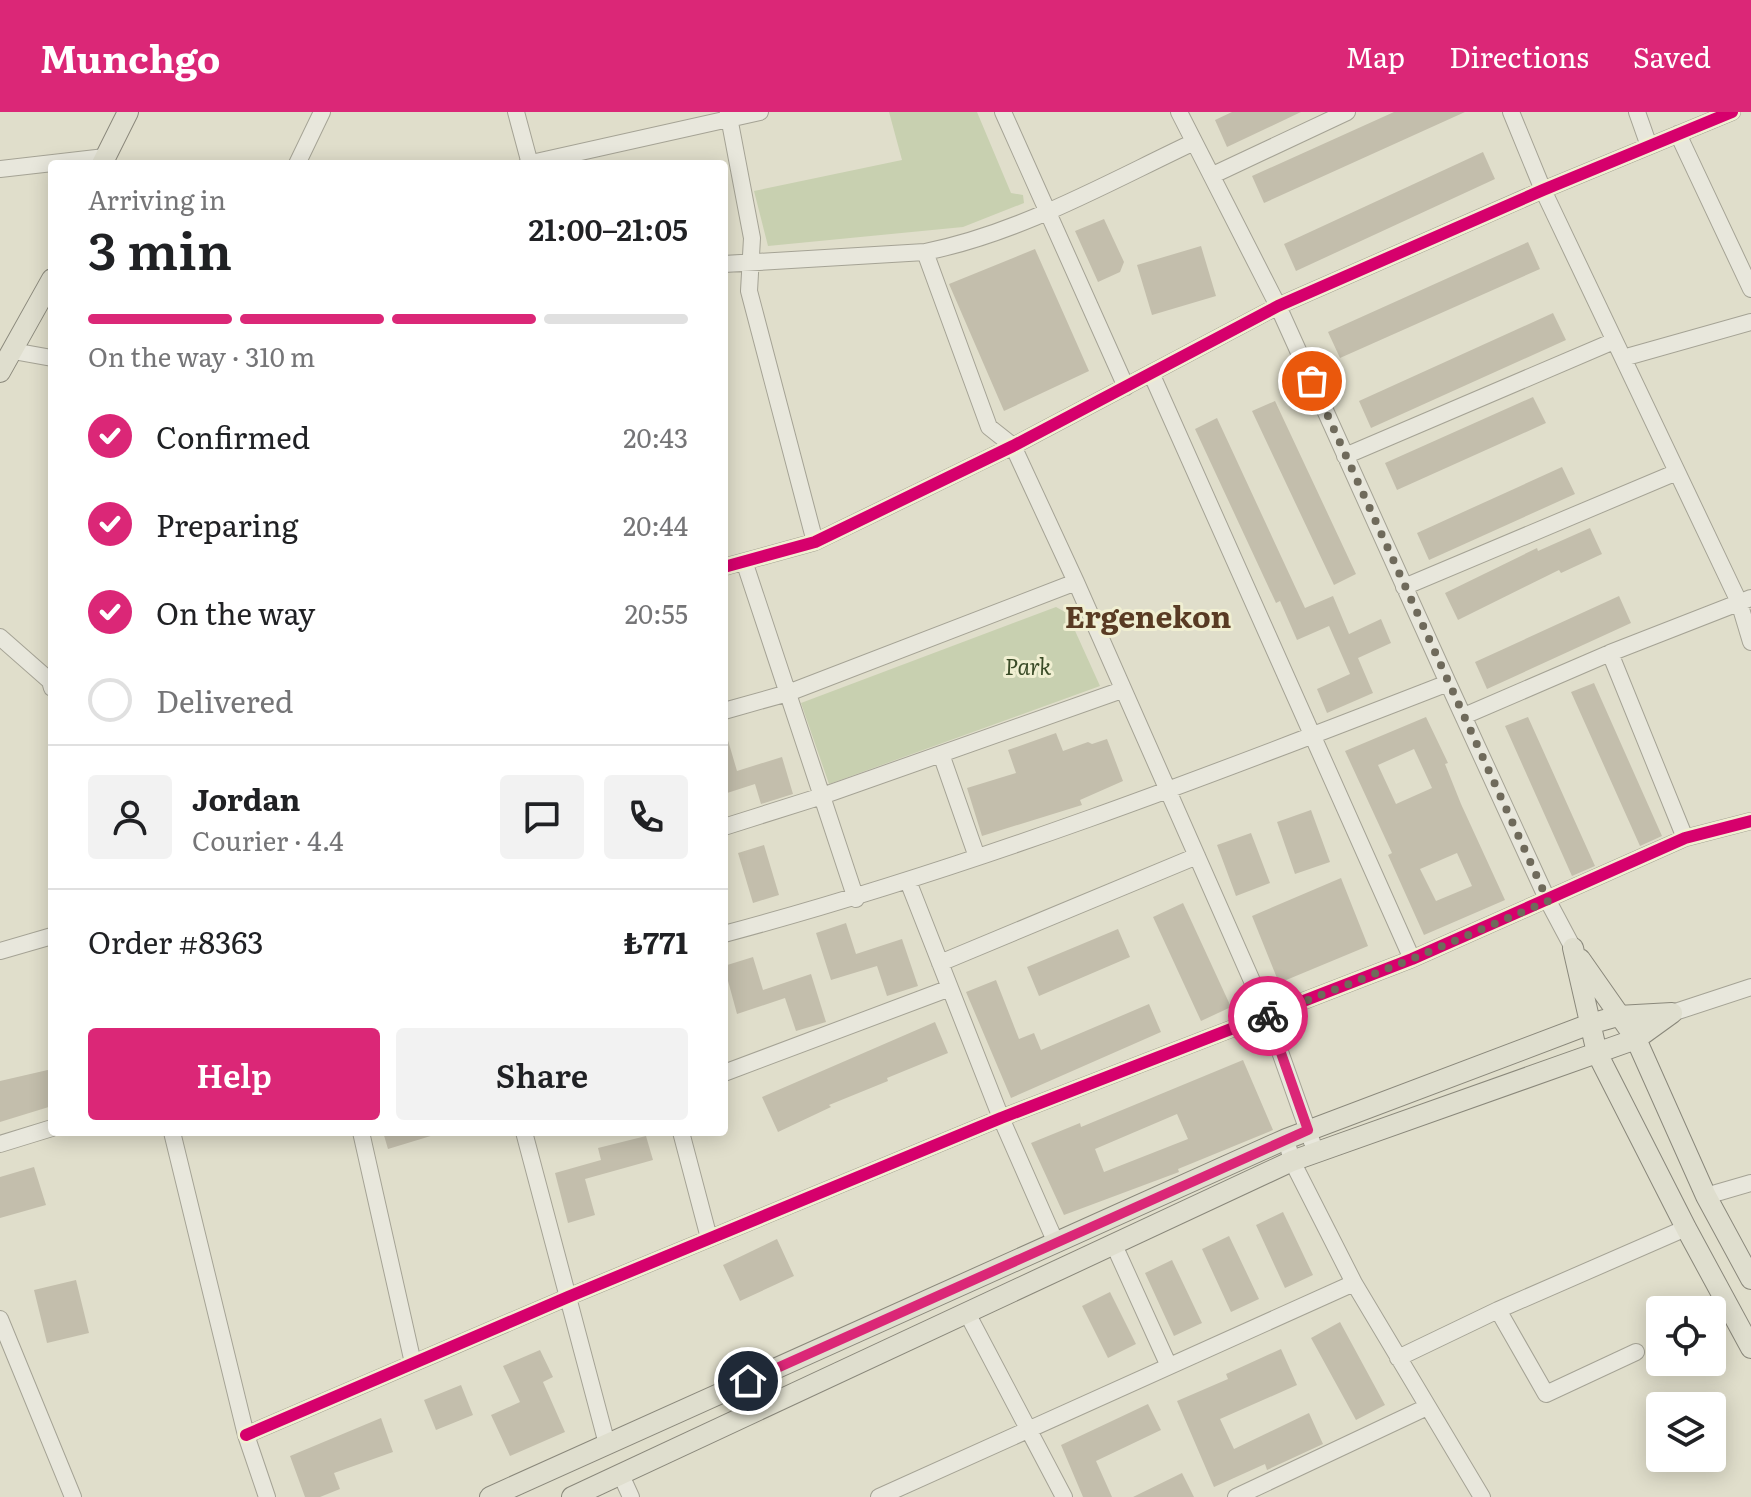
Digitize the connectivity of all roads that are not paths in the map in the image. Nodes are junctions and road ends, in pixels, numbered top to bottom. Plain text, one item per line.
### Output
1 (128, 112) edge
2 (322, 112) edge
3 (516, 112) edge
4 (760, 112) edge
5 (1003, 112) edge
6 (1179, 112) edge
7 (1347, 112) edge
8 (1511, 112) edge
9 (1637, 112) edge
10 (1732, 112) edge
11 (728, 115) edge
12 (1678, 134) junction
13 (1194, 142) junction
14 (1649, 146) junction
15 (104, 160) edge
16 (299, 160) edge
17 (528, 160) edge
18 (545, 160) edge
19 (48, 165) edge
20 (0, 169) edge
21 (1213, 175) junction
22 (1543, 190) junction
23 (1049, 211) junction
24 (925, 252) junction
25 (750, 263) junction
26 (728, 264) edge
27 (48, 286) edge
28 (1751, 289) edge
29 (1278, 306) junction
30 (1751, 322) edge
31 (1614, 341) junction
32 (13, 351) junction
33 (48, 357) edge
34 (1623, 358) junction
35 (0, 372) edge
36 (1151, 373) junction
37 (1126, 387) junction
38 (1013, 446) junction
39 (1345, 456) junction
40 (1677, 472) junction
41 (815, 542) junction
42 (745, 564) junction
43 (728, 566) edge
44 (1076, 582) junction
45 (1404, 587) junction
46 (1745, 600) edge
47 (0, 637) edge
48 (1751, 642) edge
49 (1610, 653) junction
50 (48, 680) edge
51 (1448, 683) junction
52 (1122, 690) junction
53 (788, 693) junction
54 (728, 710) edge
55 (1464, 716) junction
56 (1313, 735) junction
57 (941, 754) junction
58 (1168, 792) junction
59 (822, 796) junction
60 (1751, 821) edge
61 (728, 826) edge
62 (1685, 838) junction
63 (1197, 856) junction
64 (977, 857) junction
65 (908, 881) junction
66 (856, 899) junction
67 (1548, 901) junction
68 (728, 933) edge
69 (48, 937) edge
70 (1573, 948) junction
71 (0, 951) edge
72 (1412, 959) junction
73 (940, 963) junction
74 (1751, 987) edge
75 (950, 988) junction
76 (1672, 1013) junction
77 (1267, 1015) junction
78 (1618, 1016) junction
79 (1590, 1024) junction
80 (1636, 1039) junction
81 (1597, 1053) junction
82 (728, 1071) edge
83 (1001, 1118) junction
84 (48, 1129) edge
85 (1308, 1130) junction
86 (173, 1136) edge
87 (362, 1136) edge
88 (525, 1136) edge
89 (682, 1136) edge
90 (1286, 1139) junction
91 (0, 1144) edge
92 (1316, 1152) junction
93 (1292, 1161) junction
94 (1751, 1183) edge
95 (1706, 1196) junction
96 (1686, 1228) junction
97 (709, 1238) junction
98 (1056, 1243) junction
99 (1114, 1245) junction
100 (1751, 1279) edge
101 (1354, 1283) junction
102 (568, 1297) junction
103 (1498, 1310) junction
104 (967, 1313) junction
105 (0, 1319) edge
106 (5, 1348) edge
107 (1751, 1348) edge
108 (1636, 1352) dead end
109 (1398, 1358) junction
110 (413, 1363) junction
111 (1168, 1364) junction
112 (1427, 1407) junction
113 (1027, 1429) junction
114 (246, 1435) junction
115 (607, 1444) junction
116 (621, 1475) junction
117 (73, 1497) edge
118 (267, 1497) edge
119 (490, 1497) edge
120 (572, 1497) edge
121 (631, 1497) edge
122 (879, 1497) edge
123 (1064, 1497) edge
124 (1236, 1497) edge
125 (1482, 1497) edge

1 - 15 main road
2 - 16 street
3 - 17 street
4 - 11 street
5 - 23 street
6 - 13 street
7 - 21 street
8 - 22 street
9 - 14 street
10 - 12 street
11 - 18 street
11 - 25 street
12 - 14 street
12 - 28 street
13 - 21 street
13 - 23 street
14 - 22 street
19 - 20 street
21 - 29 street
22 - 29 street
22 - 31 street
23 - 24 street
23 - 37 street
24 - 25 street
24 - 38 street
25 - 26 street
25 - 41 street
27 - 32 main road
29 - 36 street
29 - 39 street
30 - 34 street
31 - 34 street
31 - 39 street
32 - 33 street
32 - 35 main road
34 - 40 street
36 - 37 street
36 - 56 street
37 - 38 street
38 - 41 street
38 - 44 street
39 - 45 street
40 - 45 street
40 - 46 street
41 - 42 street
42 - 43 street
42 - 53 street
44 - 52 street
44 - 53 street
45 - 51 street
46 - 48 street
46 - 49 street
47 - 50 street
49 - 55 street
49 - 62 street
51 - 55 street
51 - 56 street
52 - 57 street
52 - 58 street
53 - 54 street
53 - 59 street
55 - 67 street
56 - 58 street
56 - 72 street
57 - 59 street
57 - 64 street
58 - 63 street
58 - 64 street
59 - 61 street
59 - 66 street
60 - 62 street
62 - 67 street
63 - 73 street
63 - 77 street
64 - 65 street
65 - 66 street
65 - 73 street
66 - 68 street
67 - 70 street
67 - 72 street
69 - 71 street
70 - 78 main road
70 - 79 main road
72 - 77 street
73 - 75 street
74 - 76 street
75 - 82 street
75 - 83 street
76 - 78 main road
76 - 80 main road
77 - 83 street
77 - 85 street
78 - 79 main road
78 - 80 main road
79 - 81 main road
79 - 85 main road
80 - 81 main road
80 - 95 main road
81 - 92 main road
81 - 96 main road
83 - 97 street
83 - 98 street
84 - 91 street
85 - 90 main road
85 - 92 street
86 - 114 street
87 - 110 street
88 - 102 street
89 - 97 street
90 - 93 street
90 - 98 main road
92 - 93 main road
93 - 99 main road
93 - 101 street
94 - 95 street
95 - 100 main road
96 - 103 street
96 - 107 main road
97 - 102 street
98 - 115 main road
99 - 104 main road
99 - 111 street
101 - 109 street
101 - 111 street
102 - 110 street
102 - 115 street
103 - 108 street
103 - 109 street
104 - 113 street
104 - 116 main road
105 - 106 street
106 - 117 street
109 - 112 street
110 - 114 street
111 - 113 street
112 - 124 street
112 - 125 street
113 - 122 street
113 - 123 street
114 - 118 street
115 - 119 main road
116 - 120 main road
116 - 121 street

